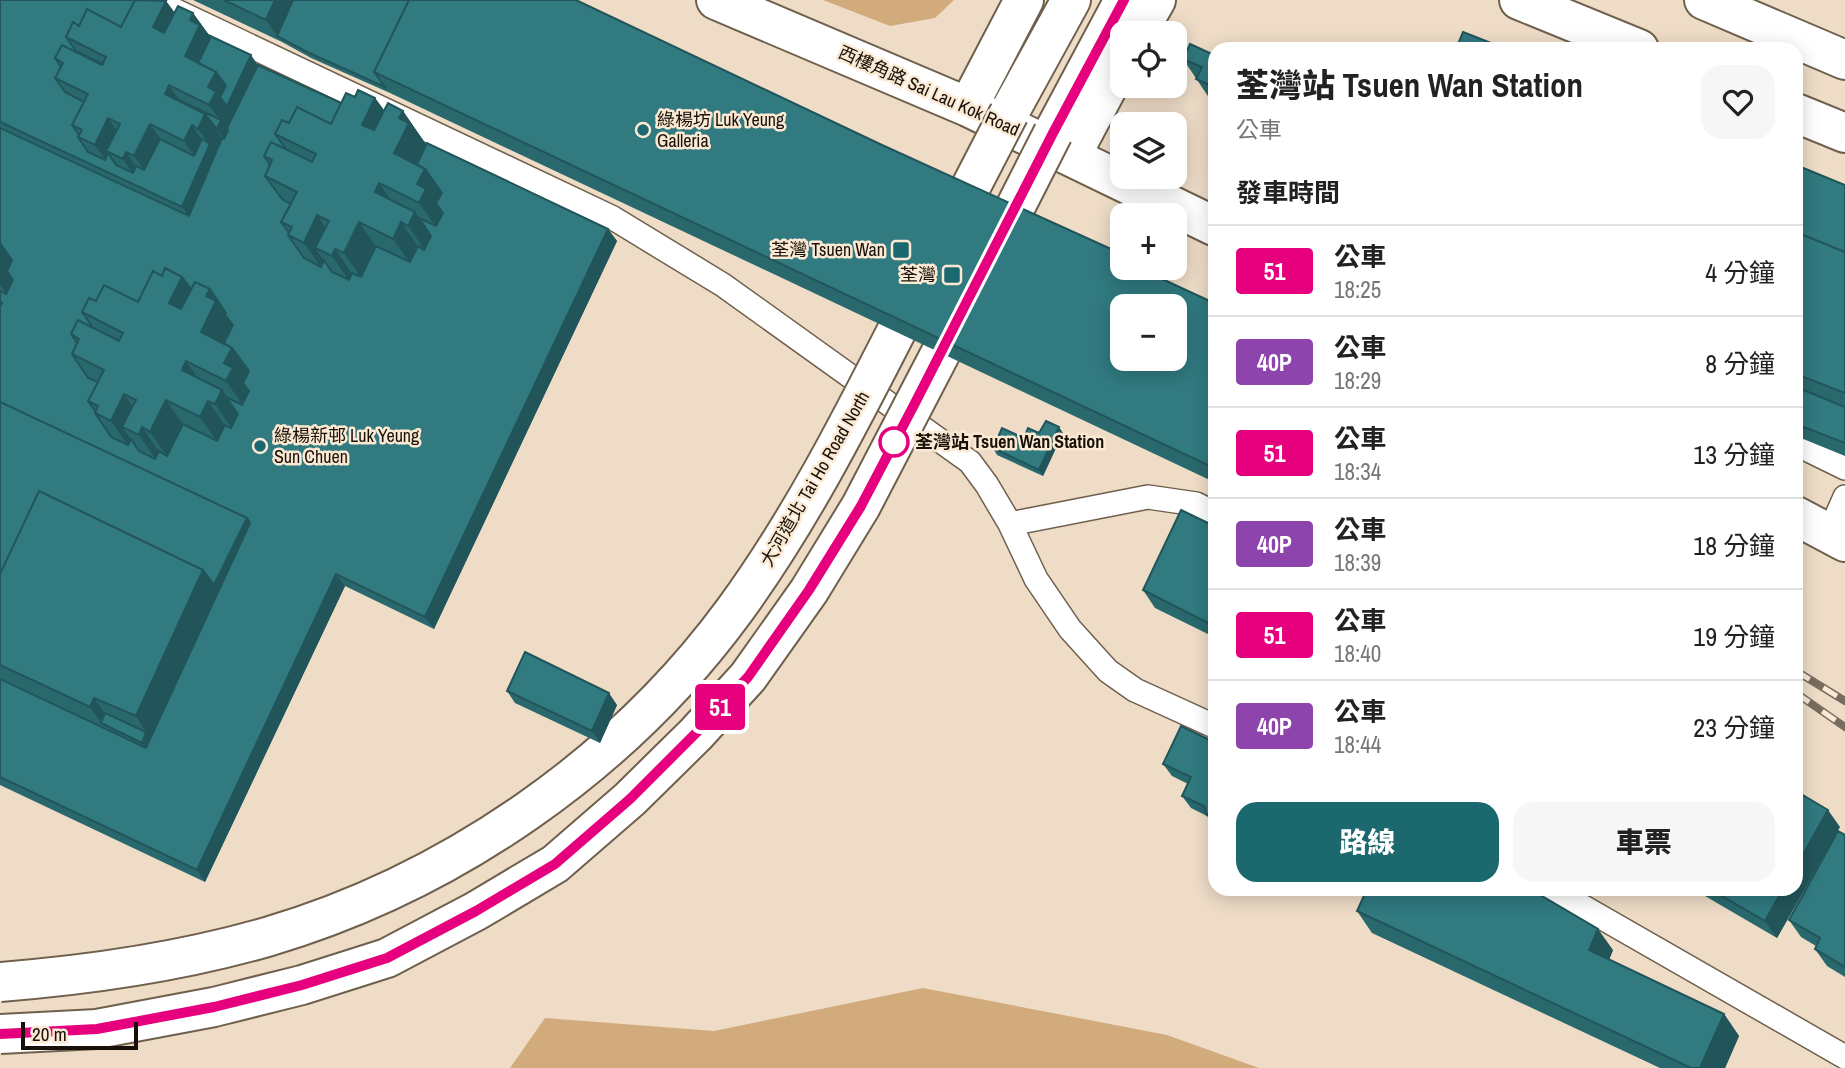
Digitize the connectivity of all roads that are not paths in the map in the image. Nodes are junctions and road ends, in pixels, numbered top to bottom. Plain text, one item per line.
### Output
1 (153, 0) edge
2 (716, 0) edge
3 (1024, 0) edge
4 (1071, 0) edge
5 (1124, 0) edge
6 (1156, 0) edge
7 (1519, 0) edge
8 (1704, 0) edge
9 (1144, 21) edge
10 (1622, 42) edge
11 (1803, 42) edge
12 (1803, 42) edge
13 (1845, 60) edge
14 (1110, 83) edge
15 (968, 107) junction
16 (1803, 116) edge
17 (1845, 133) edge
18 (1071, 156) junction
19 (1208, 223) edge
20 (1803, 447) edge
21 (1845, 468) edge
22 (1845, 497) edge
23 (1208, 510) edge
24 (1803, 520) edge
25 (1010, 524) junction
26 (1837, 538) edge
27 (1208, 723) edge
28 (1564, 896) edge
29 (0, 982) edge
30 (0, 1034) edge
31 (1845, 1057) edge

1 - 25 lane
2 - 15 main road, 西樓角路 Sai Lau Kok Road
3 - 15 main road
4 - 29 main road, 大河道北 Tai Ho Road North, bridge
5 - 30 main road, bridge
6 - 9 main road
7 - 10 main road
8 - 11 main road
12 - 13 main road
14 - 18 main road
15 - 18 main road, 西樓角路 Sai Lau Kok Road
16 - 17 main road
18 - 19 main road, 西樓角路 Sai Lau Kok Road
20 - 21 lane
22 - 26 lane
23 - 25 lane
24 - 26 main road
25 - 27 lane
28 - 31 lane

